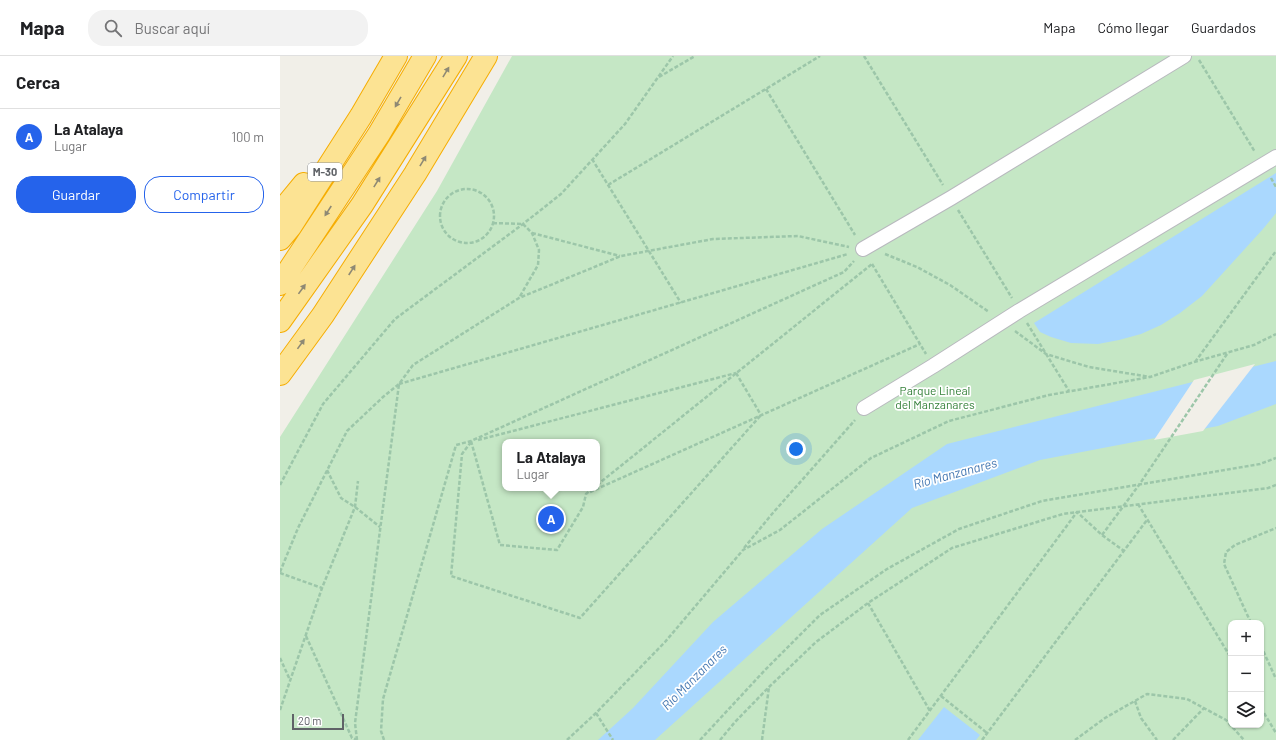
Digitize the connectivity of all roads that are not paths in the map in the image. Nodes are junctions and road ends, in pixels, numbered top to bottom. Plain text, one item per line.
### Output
1 (396, 56) edge
2 (425, 56) edge
3 (456, 56) edge
4 (486, 56) edge
5 (1184, 56) edge
6 (361, 116) junction
7 (1276, 157) edge
8 (280, 213) edge
9 (280, 239) edge
10 (864, 249) road end
11 (280, 284) edge
12 (280, 321) edge
13 (280, 374) edge
14 (864, 408) road end

1 - 6 highway
2 -> 11 highway
12 -> 3 highway
13 -> 4 highway
5 - 10 street
6 - 8 highway
6 - 9 highway, M-30
7 - 14 street

